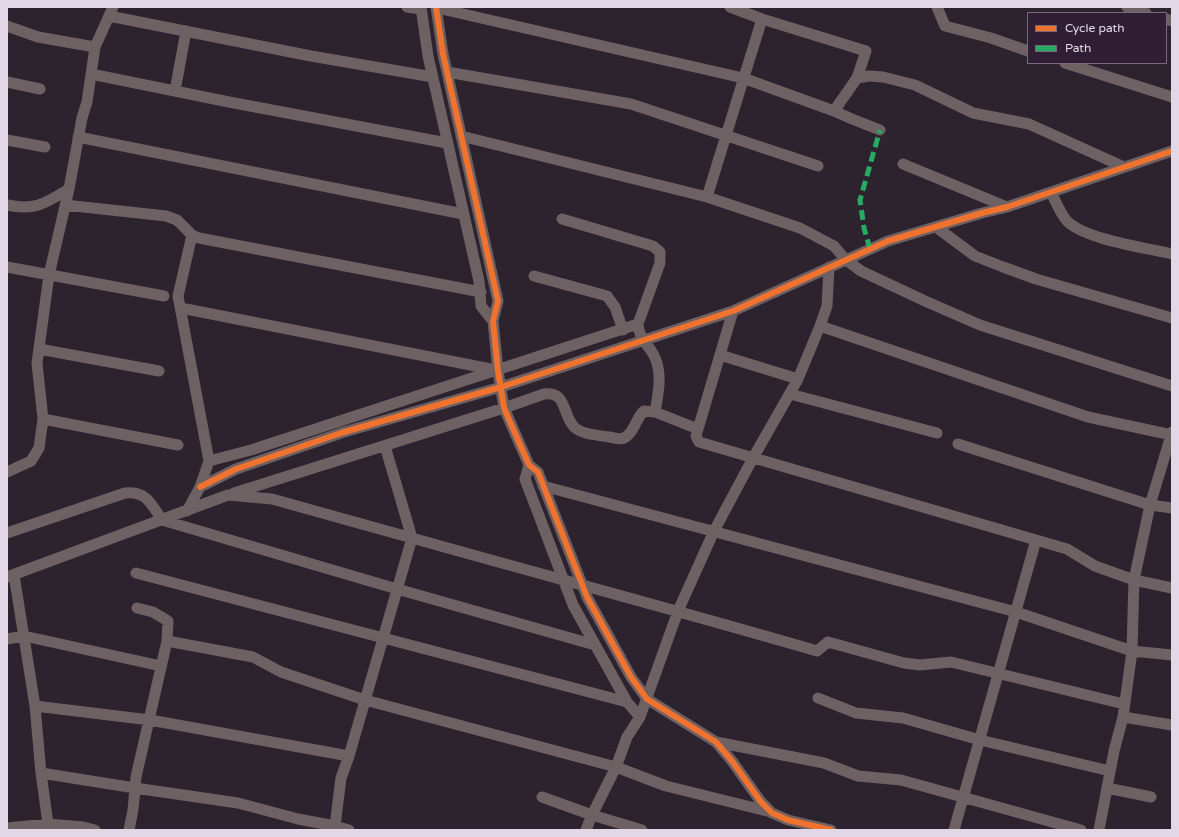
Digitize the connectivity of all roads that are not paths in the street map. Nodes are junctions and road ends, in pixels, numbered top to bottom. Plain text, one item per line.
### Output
1 (407, 7) edge
2 (730, 7) edge
3 (937, 7) edge
4 (1126, 7) edge
5 (421, 8) edge
6 (436, 8) edge
7 (111, 11) edge
8 (1143, 12) edge
9 (762, 19) junction
10 (7, 26) edge
11 (186, 31) junction
12 (95, 47) junction
13 (1027, 51) edge
14 (1068, 64) edge
15 (447, 72) junction
16 (91, 74) junction
17 (432, 77) junction
18 (743, 78) junction
19 (857, 78) junction
20 (7, 82) edge
21 (40, 89) dead end
22 (175, 91) junction
23 (1172, 97) edge
24 (834, 111) junction
25 (880, 130) dead end
26 (461, 136) junction
27 (726, 136) junction
28 (78, 137) junction
29 (7, 140) edge
30 (447, 143) junction
31 (45, 147) dead end
32 (1172, 151) edge
33 (903, 164) dead end
34 (818, 166) dead end
35 (1124, 166) junction
36 (69, 189) junction
37 (1051, 192) junction
38 (707, 196) junction
39 (7, 204) edge
40 (65, 205) junction
41 (1007, 207) junction
42 (464, 214) junction
43 (562, 219) dead end
44 (936, 227) junction
45 (192, 235) junction
46 (1172, 254) edge
47 (845, 259) junction
48 (7, 267) edge
49 (829, 267) junction
50 (49, 275) junction
51 (534, 276) dead end
52 (481, 292) junction
53 (164, 296) dead end
54 (181, 308) junction
55 (733, 311) junction
56 (1172, 318) edge
57 (493, 321) junction
58 (638, 324) junction
59 (820, 326) junction
60 (623, 330) junction
61 (642, 341) junction
62 (39, 349) junction
63 (720, 355) junction
64 (159, 371) dead end
65 (498, 371) junction
66 (798, 379) junction
67 (1172, 386) edge
68 (501, 387) junction
69 (790, 394) junction
70 (504, 408) junction
71 (654, 412) junction
72 (43, 419) junction
73 (698, 429) junction
74 (937, 433) dead end
75 (1172, 434) edge
76 (958, 444) dead end
77 (178, 445) dead end
78 (385, 446) junction
79 (753, 458) junction
80 (209, 461) junction
81 (530, 465) junction
82 (7, 472) edge
83 (543, 486) junction
84 (200, 487) junction
85 (228, 495) junction
86 (1150, 505) junction
87 (1172, 508) edge
88 (187, 511) junction
89 (162, 520) junction
90 (714, 531) junction
91 (7, 533) edge
92 (412, 538) junction
93 (1036, 540) junction
94 (136, 573) dead end
95 (10, 576) edge
96 (1134, 580) junction
97 (564, 581) junction
98 (583, 586) junction
99 (1172, 588) edge
100 (397, 589) junction
101 (137, 608) dead end
102 (678, 611) junction
103 (1016, 612) junction
104 (24, 636) junction
105 (383, 638) junction
106 (7, 639) edge
107 (167, 641) junction
108 (595, 645) junction
109 (1132, 651) junction
110 (1172, 654) edge
111 (161, 666) junction
112 (998, 674) junction
113 (818, 698) dead end
114 (648, 699) junction
115 (365, 700) junction
116 (627, 702) junction
117 (1124, 704) junction
118 (35, 706) junction
119 (1123, 717) junction
120 (640, 718) junction
121 (150, 720) junction
122 (1172, 725) edge
123 (980, 740) junction
124 (716, 742) junction
125 (349, 756) junction
126 (616, 767) junction
127 (1110, 771) junction
128 (41, 773) junction
129 (135, 788) junction
130 (1107, 788) junction
131 (542, 797) dead end
132 (1151, 797) dead end
133 (963, 798) junction
134 (772, 813) junction
135 (592, 815) junction
136 (48, 824) junction
137 (335, 826) junction
138 (7, 828) edge
139 (95, 830) edge
140 (129, 830) edge
141 (349, 830) edge
142 (586, 830) edge
143 (642, 830) edge
144 (831, 830) edge
145 (954, 830) edge
146 (1081, 830) edge
147 (1099, 830) edge

1 - 5 street
2 - 9 street
3 - 13 street
4 - 8 street
5 - 17 street
6 - 15 street
6 - 18 street
7 - 11 street
7 - 12 street
9 - 18 street
9 - 19 street
10 - 12 street
11 - 17 street
11 - 22 street
12 - 16 street
14 - 23 street
15 - 26 street
15 - 27 street
16 - 22 street
16 - 28 street
17 - 30 street
18 - 24 street
18 - 27 street
19 - 24 street
19 - 35 street
20 - 21 street
22 - 30 street
24 - 25 street
26 - 38 street
26 - 57 street
27 - 34 street
27 - 38 street
28 - 36 street
28 - 42 street
29 - 31 street
30 - 42 street
32 - 35 street
33 - 41 street
35 - 37 street
36 - 39 street
36 - 40 street
37 - 41 street
37 - 46 street
38 - 47 street
40 - 45 street
40 - 50 street
41 - 44 street
42 - 52 street
43 - 58 street
44 - 47 street
44 - 56 street
45 - 52 street
45 - 54 street
47 - 49 street
47 - 67 street
48 - 50 street
49 - 55 street
49 - 59 street
50 - 53 street
50 - 62 street
51 - 60 street
52 - 57 street
54 - 65 street
54 - 80 street
55 - 61 street
55 - 63 street
57 - 65 street
58 - 60 street
58 - 61 street
59 - 66 street
59 - 75 street
60 - 65 street
61 - 68 street
61 - 71 street
62 - 64 street
62 - 72 street
63 - 66 street
63 - 73 street
65 - 68 street
65 - 80 street
66 - 69 street
68 - 70 street
68 - 84 street
69 - 74 street
69 - 79 street
70 - 71 street
70 - 78 street
70 - 81 street
71 - 73 street
72 - 77 street
72 - 82 street
73 - 79 street
75 - 86 street
76 - 86 street
78 - 85 street
78 - 92 street
79 - 90 street
79 - 93 street
80 - 84 street
81 - 83 street
81 - 97 street
83 - 90 street
83 - 98 street
84 - 88 street
85 - 88 street
85 - 92 street
86 - 87 street
86 - 96 street
88 - 89 street
89 - 91 street
89 - 95 street
89 - 100 street
90 - 102 street
90 - 103 street
92 - 97 street
92 - 100 street
93 - 96 street
93 - 103 street
94 - 105 street
95 - 104 street
96 - 99 street
96 - 109 street
97 - 98 street
97 - 108 street
98 - 102 street
98 - 114 street
100 - 105 street
100 - 108 street
101 - 107 street
102 - 112 street
102 - 114 street
103 - 109 street
103 - 112 street
104 - 106 street
104 - 111 street
104 - 118 street
105 - 115 street
105 - 116 street
107 - 111 street
107 - 115 street
108 - 116 street
109 - 110 street
109 - 117 street
111 - 121 street
112 - 117 street
112 - 123 street
113 - 123 street
114 - 120 street
114 - 124 street
115 - 125 street
115 - 126 street
116 - 120 street
117 - 119 street
118 - 121 street
118 - 128 street
119 - 122 street
119 - 127 street
120 - 126 street
121 - 125 street
121 - 129 street
123 - 127 street
123 - 133 street
124 - 133 street
124 - 134 street
125 - 137 street
126 - 134 street
126 - 135 street
127 - 130 street
128 - 129 street
128 - 136 street
129 - 137 street
129 - 140 street
130 - 132 street
130 - 147 street
131 - 135 street
133 - 145 street
133 - 146 street
134 - 144 street
135 - 142 street
135 - 143 street
136 - 138 street
136 - 139 street
137 - 141 street

